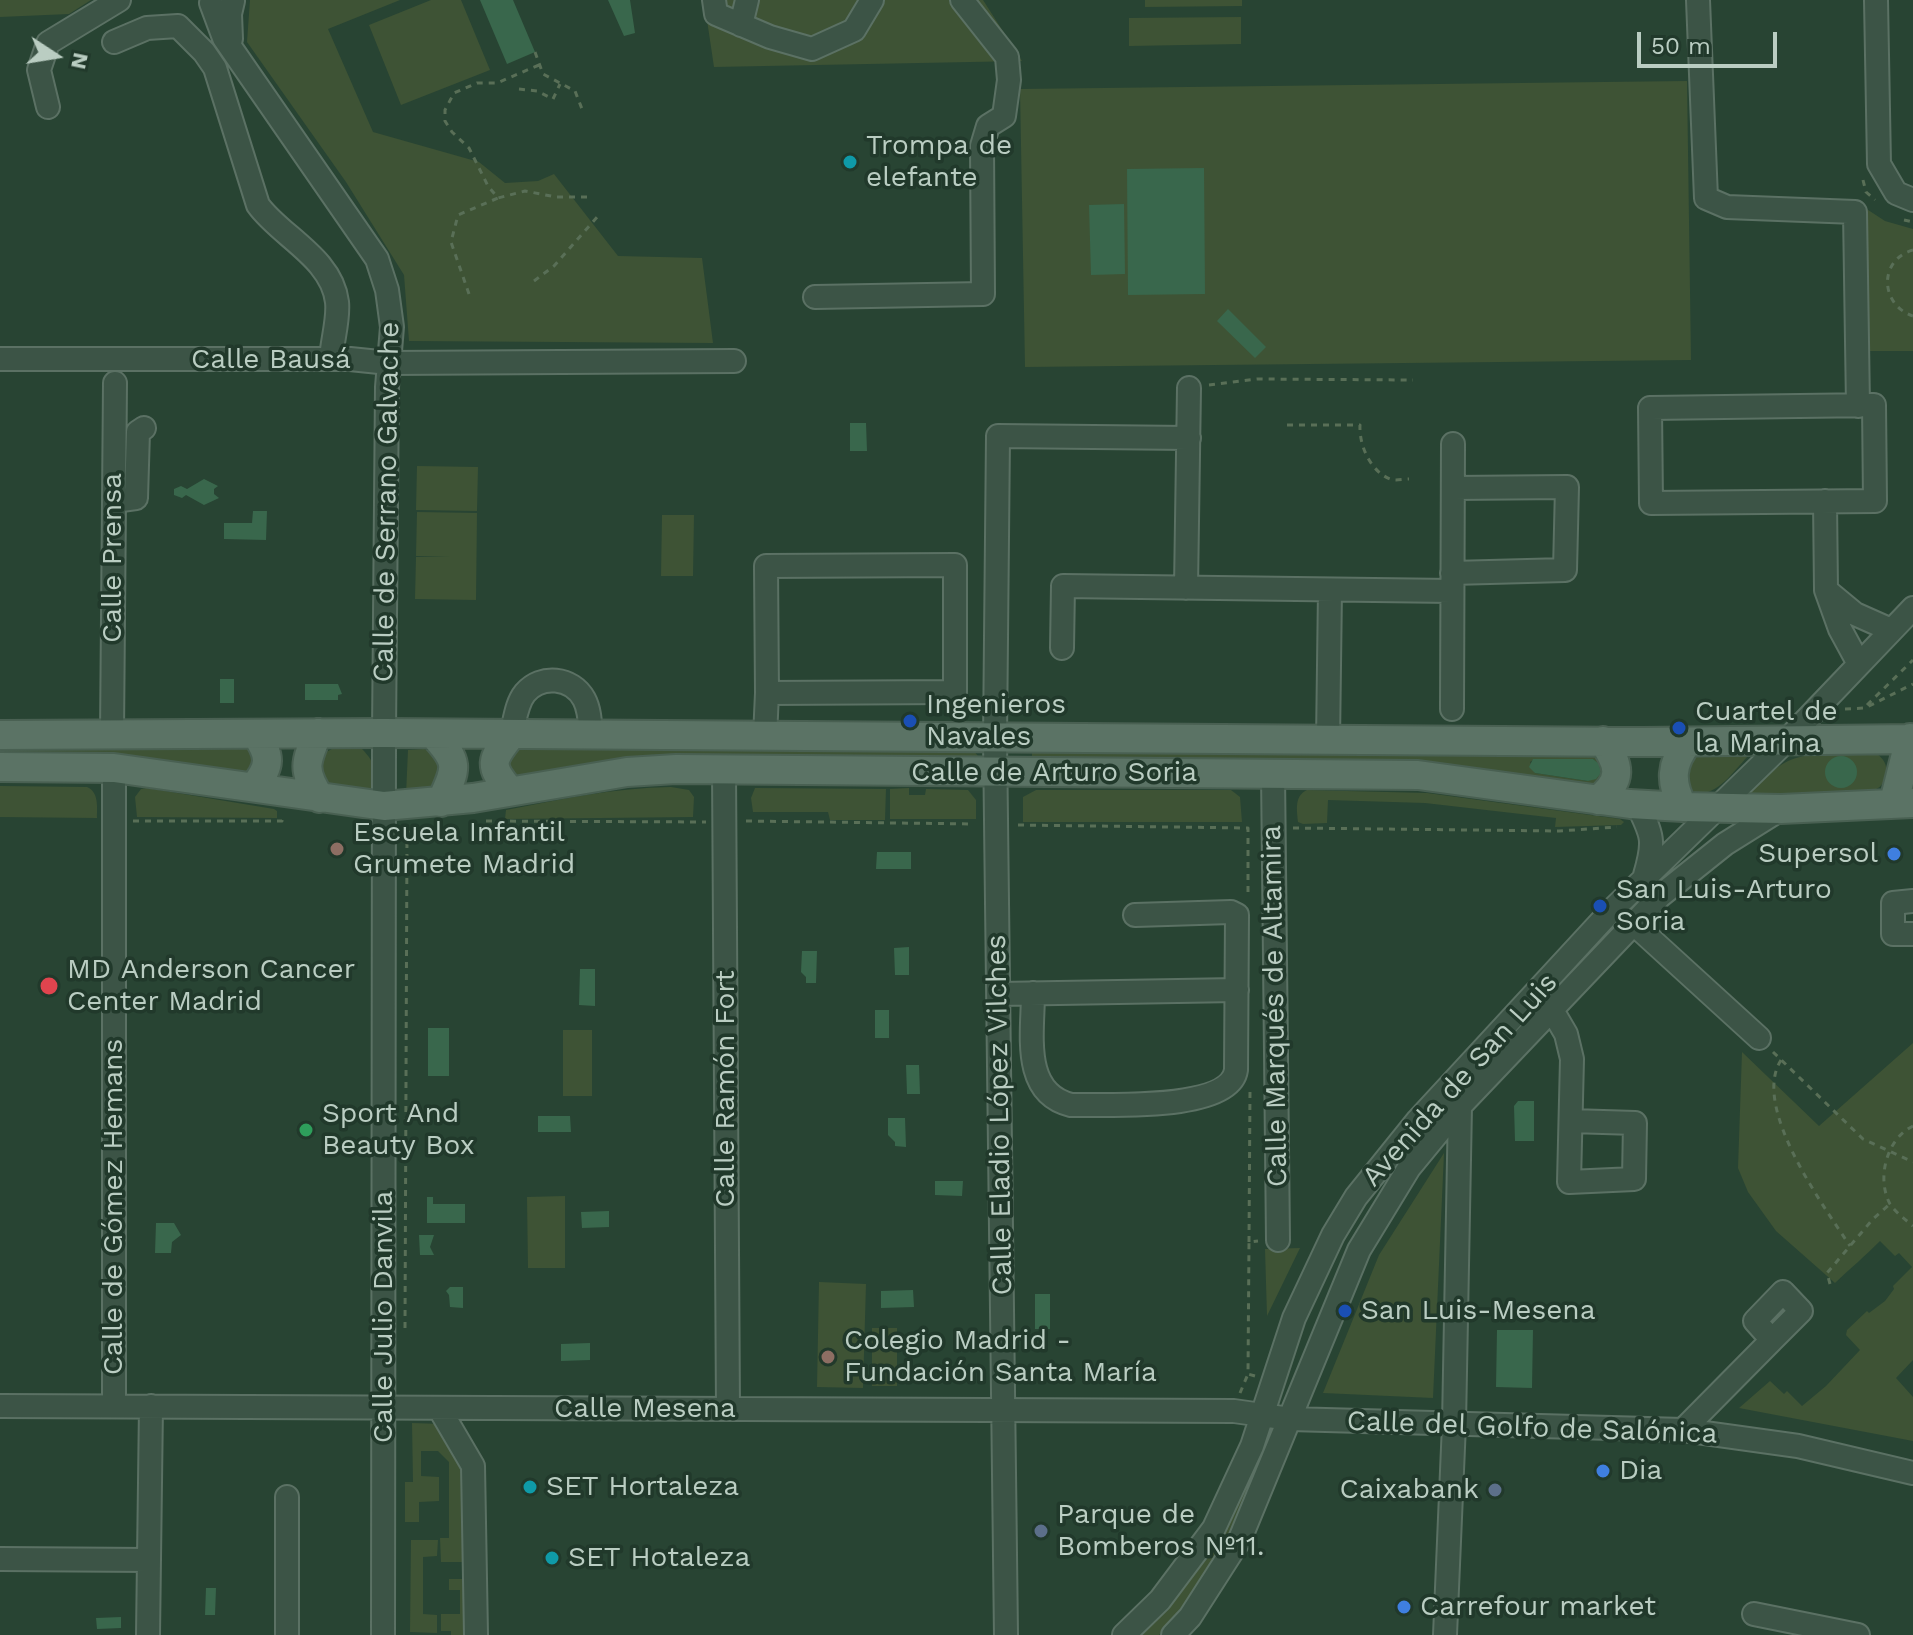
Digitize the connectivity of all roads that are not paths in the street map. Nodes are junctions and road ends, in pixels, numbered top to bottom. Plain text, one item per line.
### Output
1 (119, 0) edge
2 (714, 0) edge
3 (747, 0) edge
4 (872, 0) edge
5 (962, 0) edge
6 (1698, 0) edge
7 (1876, 0) edge
8 (222, 1) edge
9 (741, 25) junction
10 (114, 42) dead end
11 (48, 107) dead end
12 (1913, 200) edge
13 (815, 297) dead end
14 (0, 359) edge
15 (331, 359) junction
16 (734, 361) dead end
17 (389, 363) junction
18 (115, 383) dead end
19 (1189, 388) road end
20 (1858, 406) junction
21 (144, 428) dead end
22 (1189, 438) junction
23 (1453, 444) dead end
24 (1453, 488) junction
25 (114, 501) junction
26 (1825, 501) junction
27 (1452, 582) junction
28 (1186, 588) junction
29 (1330, 590) junction
30 (1826, 590) junction
31 (1913, 608) edge
32 (1891, 630) junction
33 (1062, 648) dead end
34 (1859, 664) junction
35 (767, 693) junction
36 (1452, 709) dead end
37 (318, 733) junction
38 (384, 733) junction
39 (112, 734) junction
40 (256, 734) junction
41 (433, 734) junction
42 (0, 735) edge
43 (511, 735) junction
44 (591, 736) junction
45 (765, 737) junction
46 (1912, 737) edge
47 (995, 739) junction
48 (1328, 741) junction
49 (1603, 741) junction
50 (1786, 741) junction
51 (1688, 742) junction
52 (0, 767) edge
53 (114, 768) junction
54 (724, 770) junction
55 (997, 772) junction
56 (1273, 773) junction
57 (254, 787) junction
58 (510, 791) junction
59 (320, 798) junction
60 (1598, 800) junction
61 (441, 802) junction
62 (1904, 802) edge
63 (384, 806) junction
64 (1683, 807) junction
65 (1715, 808) junction
66 (1781, 809) junction
67 (1632, 816) junction
68 (1644, 877) junction
69 (1913, 901) edge
70 (1135, 915) dead end
71 (1634, 924) junction
72 (1913, 934) edge
73 (1237, 990) junction
74 (1033, 993) junction
75 (999, 994) junction
76 (1552, 1010) junction
77 (1759, 1038) road end
78 (1460, 1106) junction
79 (1571, 1121) dead end
80 (1278, 1240) road end
81 (1772, 1340) dead end
82 (0, 1406) edge
83 (114, 1406) junction
84 (151, 1406) junction
85 (384, 1407) junction
86 (439, 1408) junction
87 (728, 1409) junction
88 (1002, 1410) junction
89 (1262, 1415) junction
90 (1290, 1419) junction
91 (1454, 1424) junction
92 (1683, 1430) junction
93 (1913, 1473) edge
94 (287, 1497) dead end
95 (0, 1559) edge
96 (149, 1560) junction
97 (1754, 1614) dead end
98 (1446, 1624) edge
99 (148, 1635) edge
100 (287, 1635) edge
101 (383, 1635) edge
102 (476, 1635) edge
103 (1006, 1635) edge
104 (1124, 1635) edge
105 (1173, 1635) edge
106 (1460, 1635) edge
107 (1858, 1635) edge

1 - 11 street
2 - 9 street
3 - 9 street
4 - 9 street
5 - 13 street
6 - 20 street
7 - 12 street
8 - 17 street, Calle de Serrano Galvache
10 - 15 street
14 - 15 street, Calle Bausá
15 - 17 street, Calle Bausá
16 - 17 street, Calle Bausá
17 - 38 street, Calle de Serrano Galvache
18 - 25 street, Calle Prensa
19 - 22 street
20 - 26 street
20 - 26 street
21 - 25 street
22 - 28 street
22 - 47 street, Calle Eladio López Vilches
23 - 24 street
24 - 27 street
24 - 27 street
25 - 39 street, Calle Prensa
26 - 30 street
27 - 29 street
27 - 36 street
28 - 29 street
28 - 33 street
29 - 48 street
30 - 32 street
30 - 34 street
31 - 32 street, Avenida de San Luis
32 - 34 street, Avenida de San Luis
34 - 50 street, Avenida de San Luis
35 - 35 street
35 - 45 street
37 - 38 main road, Calle de Arturo Soria
37 - 40 main road, Calle de Arturo Soria
37 - 59 main road
38 - 41 main road, Calle de Arturo Soria
38 - 63 street, Calle de Serrano Galvache
39 - 40 main road, Calle de Arturo Soria
39 - 42 main road, Calle de Arturo Soria
40 - 57 main road
41 - 43 main road, Calle de Arturo Soria
41 - 61 main road
43 - 44 main road, Calle de Arturo Soria
43 - 44 street
43 - 58 main road
44 - 45 main road, Calle de Arturo Soria
45 - 47 main road, Calle de Arturo Soria
46 - 50 main road, Calle de Arturo Soria
46 - 62 main road, Calle de Arturo Soria
47 - 48 main road, Calle de Arturo Soria
47 - 55 street, Calle Eladio López Vilches
48 - 49 main road, Calle de Arturo Soria
49 - 51 main road, Calle de Arturo Soria
49 - 60 main road
50 - 51 main road, Calle de Arturo Soria
50 - 65 street, Avenida de San Luis
51 - 64 main road
52 - 53 main road, Calle de Arturo Soria
53 - 57 main road, Calle de Arturo Soria
53 - 83 street, Calle de Gómez Hemans
54 - 55 main road, Calle de Arturo Soria
54 - 58 main road, Calle de Arturo Soria
54 - 87 street, Calle Ramón Fort
55 - 56 main road, Calle de Arturo Soria
55 - 75 street, Calle Eladio López Vilches
56 - 60 main road, Calle de Arturo Soria
56 - 80 street, Calle Marqués de Altamira
57 - 59 main road, Calle de Arturo Soria
58 - 61 main road, Calle de Arturo Soria
59 - 63 main road, Calle de Arturo Soria
60 - 67 main road, Calle de Arturo Soria
61 - 63 main road, Calle de Arturo Soria
62 - 66 main road, Calle de Arturo Soria
63 - 85 street, Calle Julio Danvila
64 - 65 main road, Calle de Arturo Soria
64 - 67 main road, Calle de Arturo Soria
65 - 66 main road, Calle de Arturo Soria
65 - 68 street, Avenida de San Luis
66 - 71 street, Avenida de San Luis
67 - 68 street
68 - 89 street, Avenida de San Luis
69 - 72 street
70 - 73 street
71 - 76 street, Avenida de San Luis
71 - 77 street
73 - 74 street
73 - 74 street
74 - 75 street
75 - 88 street, Calle Eladio López Vilches
76 - 78 street, Avenida de San Luis
76 - 79 street, Avenida de San Luis
78 - 90 street, Avenida de San Luis
78 - 91 street
81 - 92 street
82 - 83 street, Calle Mesena
83 - 84 street, Calle Mesena
84 - 85 street, Calle Mesena
84 - 96 street
85 - 86 street, Calle Mesena
85 - 101 street, Calle Julio Danvila
86 - 87 street, Calle Mesena
86 - 102 street
87 - 88 street, Calle Mesena
88 - 89 street, Calle Mesena
88 - 103 street, Calle Eladio López Vilches
89 - 90 street, Calle Mesena
89 - 104 street, Avenida de San Luis
90 - 91 street, Calle del Golfo de Salónica
90 - 105 street, Avenida de San Luis
91 - 92 street, Calle del Golfo de Salónica
91 - 98 street
92 - 93 street, Calle del Golfo de Salónica
94 - 100 street
95 - 96 street
96 - 99 street
97 - 107 street
98 - 106 street

